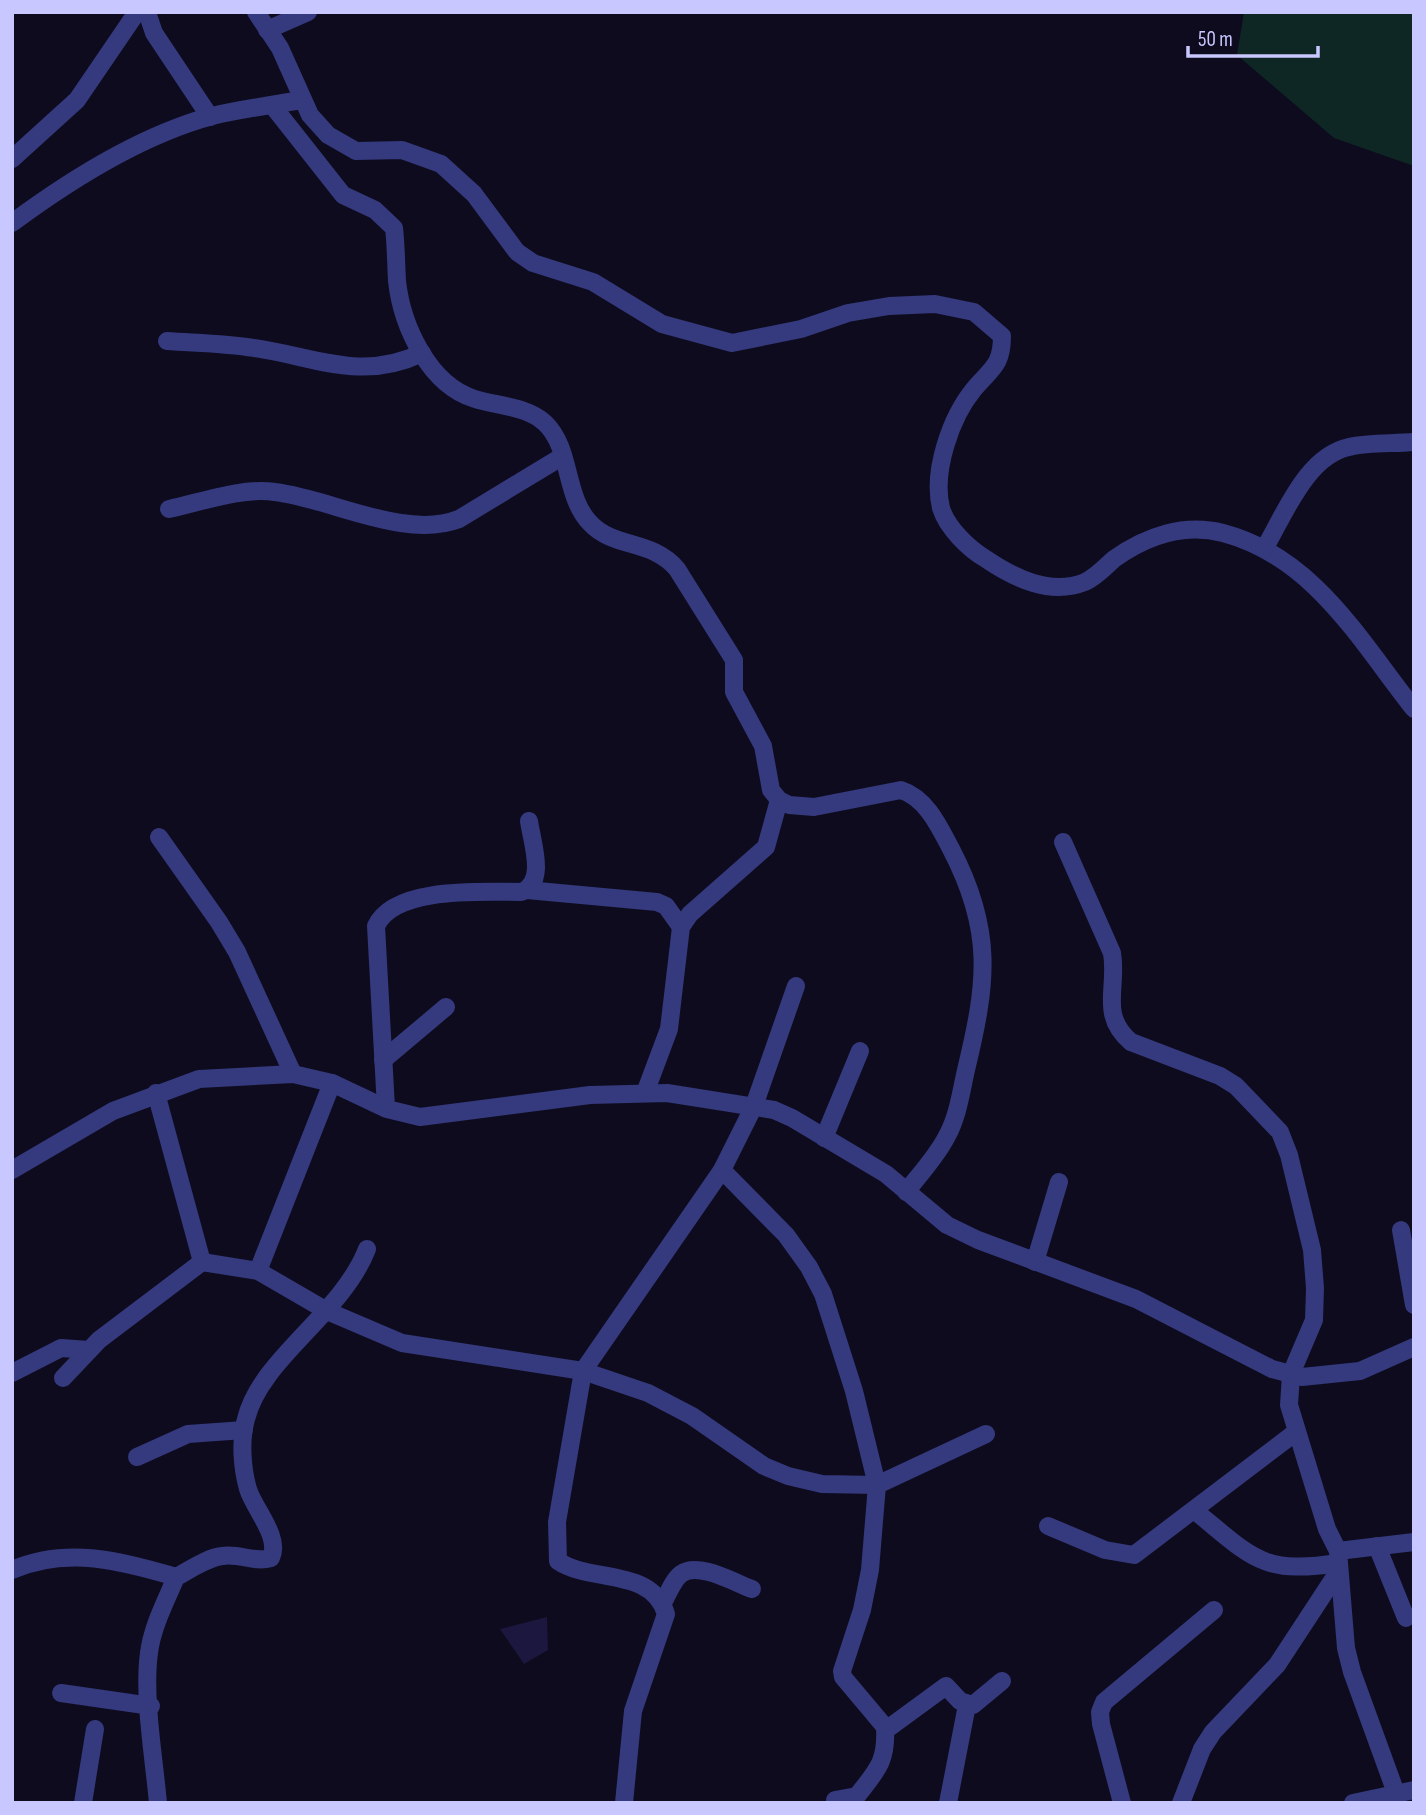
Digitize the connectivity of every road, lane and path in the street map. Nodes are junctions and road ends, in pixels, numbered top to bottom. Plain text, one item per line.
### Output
1 (136, 12) edge
2 (147, 12) edge
3 (256, 12) edge
4 (308, 12) edge
5 (267, 30) junction
6 (302, 100) junction
7 (272, 105) junction
8 (210, 117) junction
9 (12, 159) edge
10 (12, 223) edge
11 (167, 341) dead end
12 (422, 353) junction
13 (1414, 442) edge
14 (563, 456) junction
15 (169, 509) dead end
16 (1264, 549) junction
17 (1414, 709) edge
18 (779, 800) junction
19 (529, 821) dead end
20 (159, 837) dead end
21 (1063, 842) dead end
22 (527, 890) junction
23 (681, 927) junction
24 (796, 986) dead end
25 (446, 1007) dead end
26 (860, 1051) dead end
27 (383, 1060) junction
28 (293, 1074) junction
29 (332, 1083) junction
30 (156, 1093) junction
31 (645, 1093) junction
32 (754, 1106) junction
33 (386, 1108) junction
34 (824, 1138) junction
35 (12, 1170) edge
36 (722, 1170) junction
37 (1059, 1182) dead end
38 (906, 1192) junction
39 (1401, 1230) dead end
40 (367, 1249) dead end
41 (202, 1262) junction
42 (1035, 1262) junction
43 (257, 1271) junction
44 (1414, 1305) edge
45 (327, 1311) junction
46 (1414, 1346) edge
47 (89, 1350) junction
48 (583, 1371) junction
49 (12, 1373) edge
50 (1291, 1374) junction
51 (63, 1378) dead end
52 (244, 1430) junction
53 (1296, 1432) junction
54 (986, 1434) dead end
55 (137, 1457) dead end
56 (877, 1485) junction
57 (1195, 1511) junction
58 (1048, 1526) dead end
59 (1414, 1542) edge
60 (1377, 1546) junction
61 (1338, 1562) junction
62 (12, 1570) edge
63 (176, 1577) junction
64 (752, 1589) dead end
65 (663, 1603) junction
66 (1214, 1610) dead end
67 (1406, 1618) dead end
68 (1002, 1681) dead end
69 (61, 1693) dead end
70 (967, 1705) junction
71 (150, 1706) junction
72 (885, 1727) junction
73 (94, 1729) dead end
74 (1409, 1794) edge
75 (835, 1800) dead end
76 (83, 1803) edge
77 (158, 1803) edge
78 (624, 1803) edge
79 (947, 1803) edge
80 (1122, 1803) edge
81 (1181, 1803) edge
82 (1353, 1803) edge

1 - 9 street
2 - 8 street
3 - 5 street
4 - 5 street
5 - 6 street
6 - 7 street
6 - 16 street
7 - 8 street
7 - 12 street
8 - 10 street
11 - 12 street
12 - 14 street
13 - 16 street
14 - 15 street
14 - 18 street
16 - 17 street
18 - 23 street
18 - 38 street
19 - 22 street
20 - 28 street
21 - 50 street
22 - 23 street
22 - 27 street
23 - 31 street
24 - 32 street
25 - 27 street
26 - 34 street
27 - 33 street
28 - 29 street
28 - 30 street
29 - 33 street
29 - 43 street
30 - 35 street
30 - 41 street
31 - 32 street
31 - 33 street
32 - 34 street
32 - 36 street
34 - 38 street
36 - 48 street
36 - 56 street
37 - 42 street
38 - 42 street
39 - 44 street
40 - 45 street
41 - 43 street
41 - 47 street
42 - 50 street
43 - 45 street
45 - 48 street
45 - 52 street
46 - 50 street
47 - 49 street
47 - 51 street
48 - 56 street
48 - 65 street
50 - 53 street
52 - 55 street
52 - 63 street
53 - 57 street
53 - 61 street
54 - 56 street
56 - 72 street
57 - 58 street
57 - 61 street
59 - 60 street
60 - 61 street
60 - 67 street
61 - 74 street
61 - 81 street
62 - 63 street
63 - 71 street
64 - 65 street
65 - 78 street
66 - 80 street
68 - 70 street
69 - 71 street
70 - 72 street
70 - 79 street
71 - 77 street
72 - 75 street
73 - 76 street
74 - 82 street

